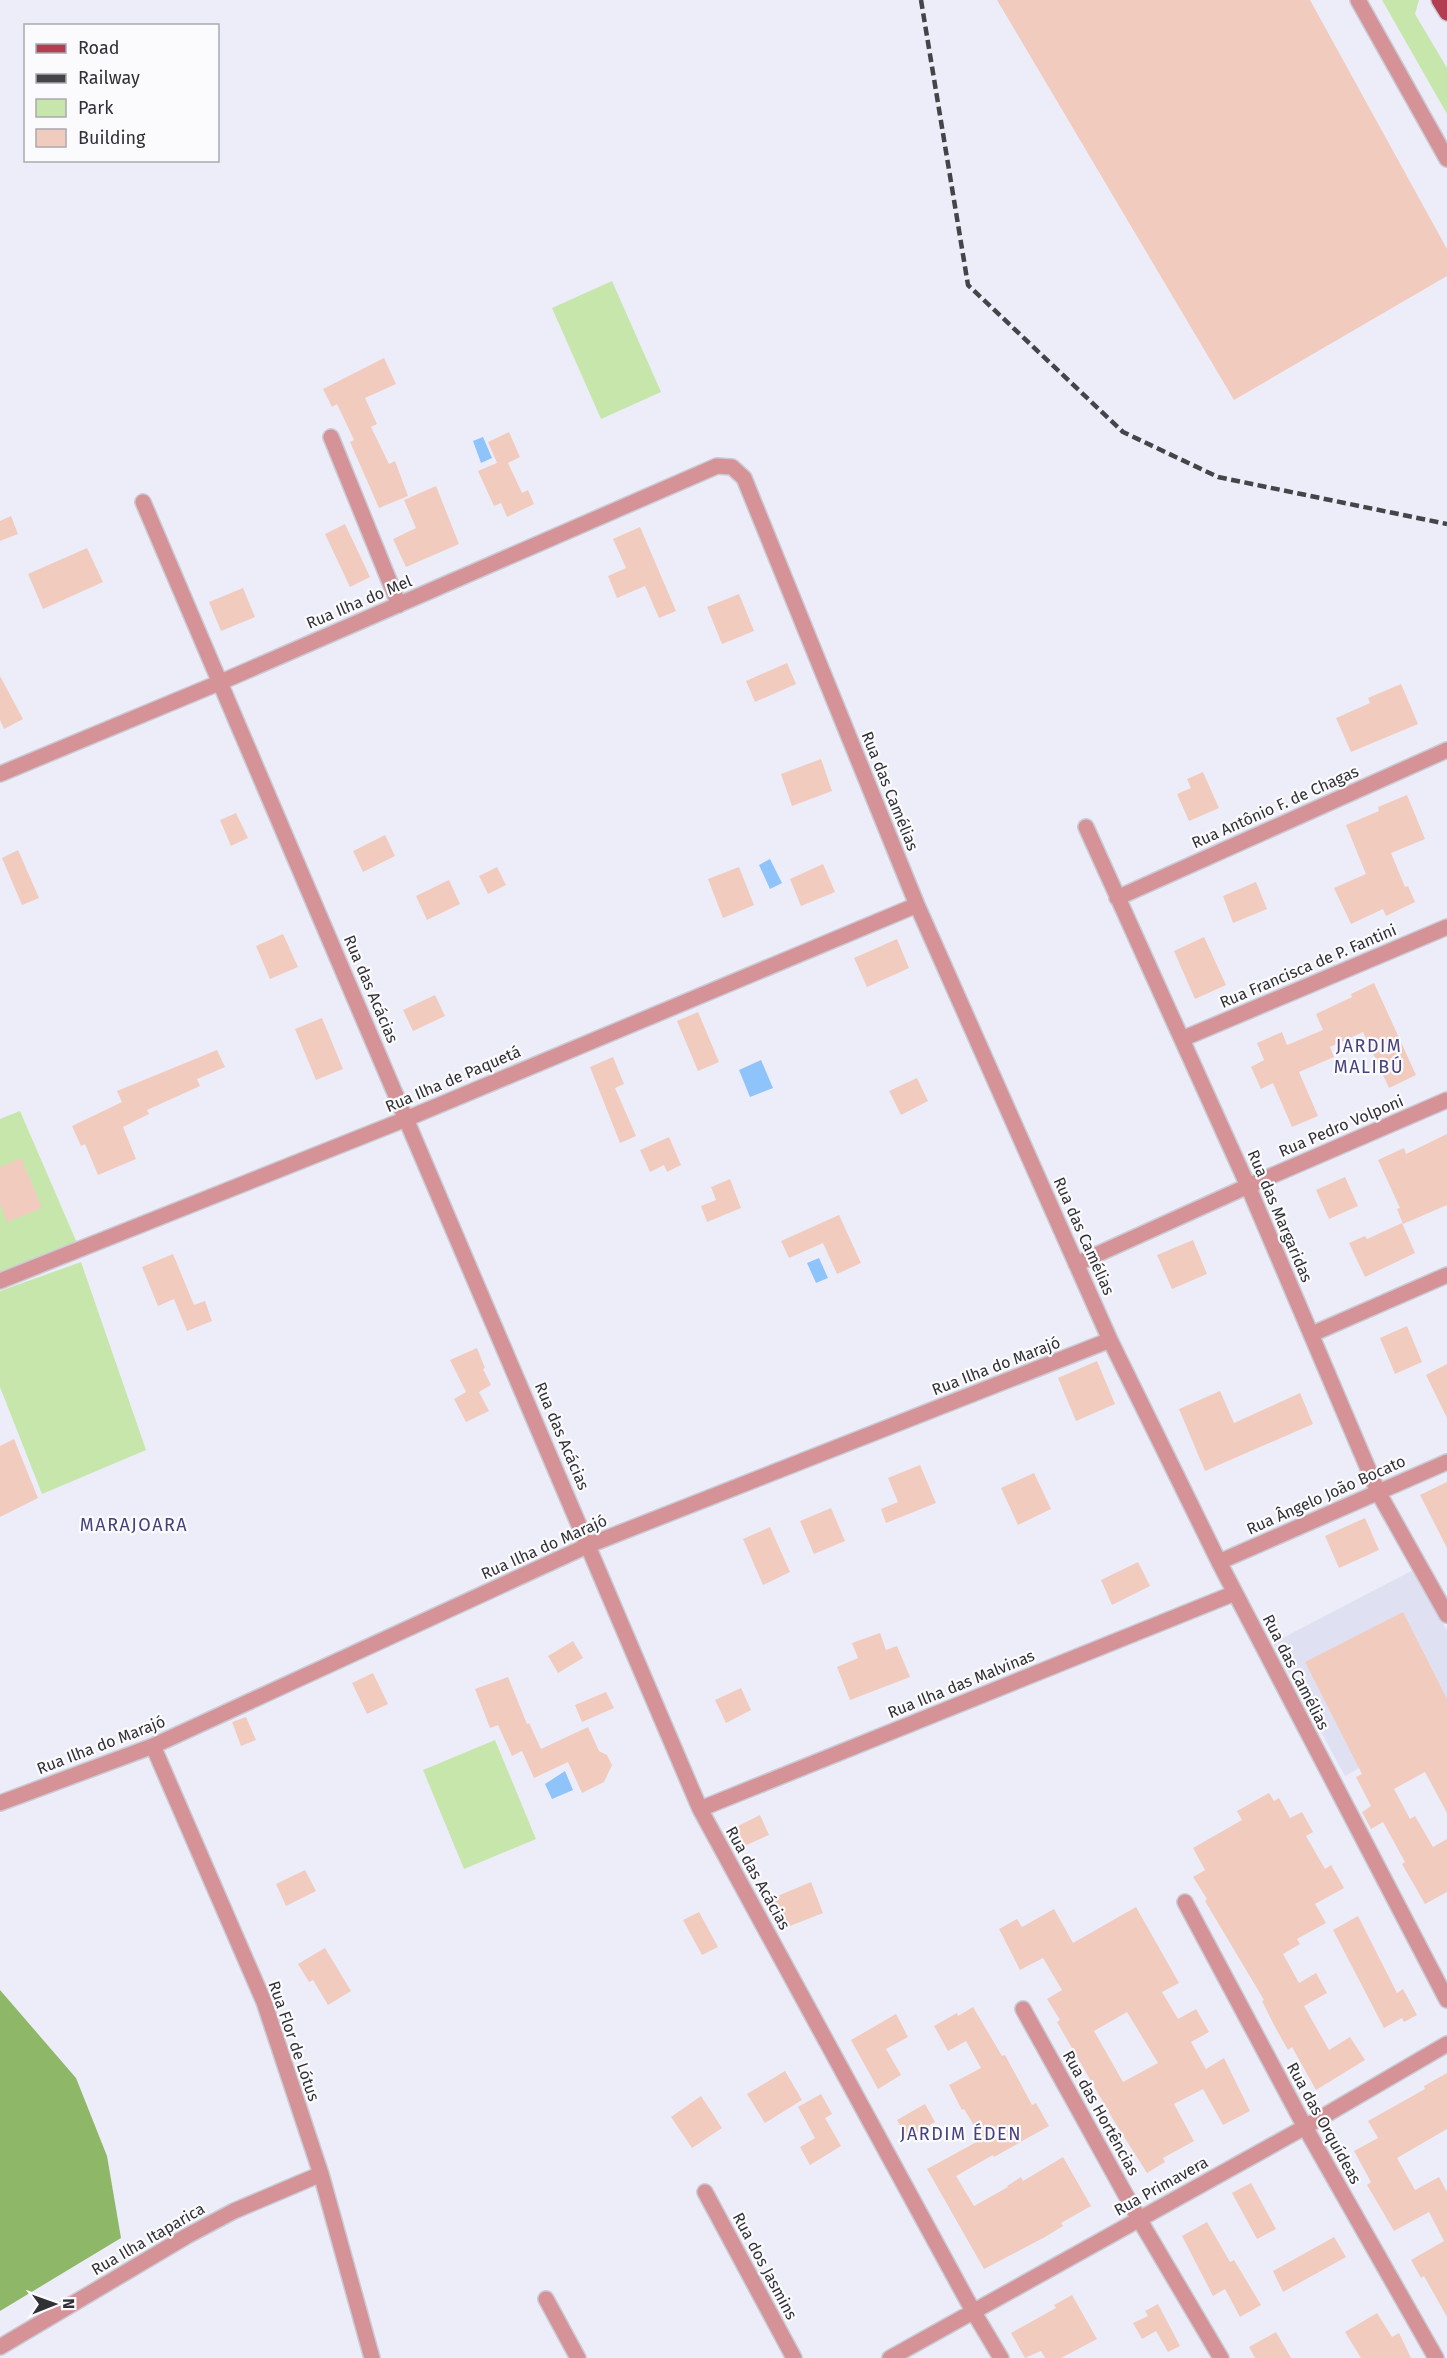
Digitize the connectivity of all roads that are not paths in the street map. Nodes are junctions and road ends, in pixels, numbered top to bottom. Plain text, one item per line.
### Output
1 (1358, 0) edge
2 (1440, 0) edge
3 (1447, 13) edge
4 (1447, 159) edge
5 (332, 437) dead end
6 (732, 467) joint
7 (143, 502) dead end
8 (399, 605) junction
9 (221, 682) junction
10 (1447, 750) edge
11 (0, 774) edge
12 (1086, 827) dead end
13 (1118, 898) junction
14 (917, 905) junction
15 (1447, 927) edge
16 (1182, 1039) junction
17 (1447, 1100) edge
18 (406, 1119) junction
19 (1248, 1186) junction
20 (1076, 1264) junction
21 (1447, 1275) edge
22 (0, 1281) edge
23 (1312, 1334) junction
24 (1110, 1340) junction
25 (1447, 1462) edge
26 (1378, 1492) junction
27 (589, 1545) junction
28 (1219, 1562) junction
29 (1235, 1593) junction
30 (1447, 1615) edge
31 (153, 1746) junction
32 (0, 1803) edge
33 (700, 1809) junction
34 (1185, 1902) dead end
35 (1447, 2000) edge
36 (1023, 2008) dead end
37 (1447, 2044) edge
38 (1305, 2127) junction
39 (321, 2174) junction
40 (705, 2192) dead end
41 (1139, 2218) junction
42 (546, 2300) dead end
43 (973, 2311) junction
44 (0, 2347) edge
45 (372, 2358) edge
46 (578, 2358) edge
47 (794, 2358) edge
48 (890, 2358) edge
49 (1001, 2358) edge
50 (1221, 2358) edge
51 (1436, 2358) edge

1 - 4 street
2 - 3 main road
5 - 8 street
6 - 8 street, Rua Ilha do Mel
6 - 14 street, Rua das Camélias
7 - 9 street, Rua das Acácias
8 - 9 street, Rua Ilha do Mel
9 - 11 street, Rua Ilha do Mel
9 - 18 street, Rua das Acácias
10 - 13 street, Rua Antônio F. de Chagas
12 - 13 street, Rua das Margaridas
13 - 16 street, Rua das Margaridas
14 - 18 street, Rua Ilha de Paquetá
14 - 20 street, Rua das Camélias
15 - 16 street, Rua Francisca de P. Fantini
16 - 19 street, Rua das Margaridas
17 - 19 street, Rua Pedro Volponi
18 - 22 street, Rua Ilha de Paquetá
18 - 27 street, Rua das Acácias
19 - 20 street, Rua Pedro Volponi
19 - 23 street, Rua das Margaridas
20 - 24 street, Rua das Camélias
21 - 23 street
23 - 26 street, Rua das Margaridas
24 - 27 street, Rua Ilha do Marajó
24 - 28 street, Rua das Camélias
25 - 26 street, Rua Ângelo João Bocato
26 - 28 street, Rua Ângelo João Bocato
26 - 30 street, Rua das Margaridas
27 - 31 street, Rua Ilha do Marajó
27 - 33 street, Rua das Acácias
28 - 29 street, Rua das Camélias
29 - 33 street, Rua Ilha das Malvinas
29 - 35 street, Rua das Camélias
31 - 32 street, Rua Ilha do Marajó
31 - 39 street, Rua Flor de Lótus
33 - 43 street, Rua das Acácias
34 - 38 street, Rua das Orquídeas
36 - 41 street, Rua das Hortências
37 - 38 street, Rua Primavera
38 - 41 street, Rua Primavera
38 - 51 street, Rua das Orquídeas
39 - 44 street, Rua Ilha Itaparica
39 - 45 street, Rua Flor de Lótus
40 - 47 street, Rua dos Jasmins
41 - 43 street, Rua Primavera
41 - 50 street, Rua das Hortências
42 - 46 street
43 - 48 street, Rua Primavera
43 - 49 street, Rua das Acácias

